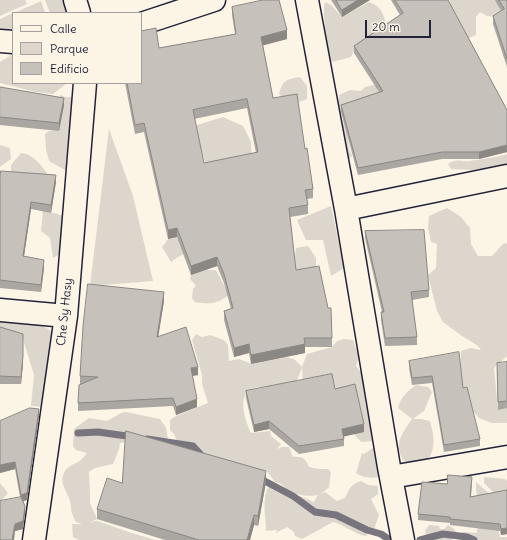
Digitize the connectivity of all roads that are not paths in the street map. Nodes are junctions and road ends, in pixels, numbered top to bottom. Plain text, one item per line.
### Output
1 (75, 0) edge
2 (214, 0) edge
3 (307, 0) edge
4 (79, 12) edge
5 (142, 24) edge
6 (0, 41) edge
7 (12, 42) edge
8 (85, 84) edge
9 (507, 176) edge
10 (346, 209) junction
11 (0, 310) edge
12 (66, 316) junction
13 (507, 457) edge
14 (391, 477) junction
15 (34, 539) edge
16 (403, 540) edge

1 - 4 street
2 - 5 street
3 - 10 street
6 - 7 street
8 - 12 street, Che Sy Hasy
9 - 10 street
10 - 14 street
11 - 12 street
12 - 15 street, Che Sy Hasy
13 - 14 street
14 - 16 street

